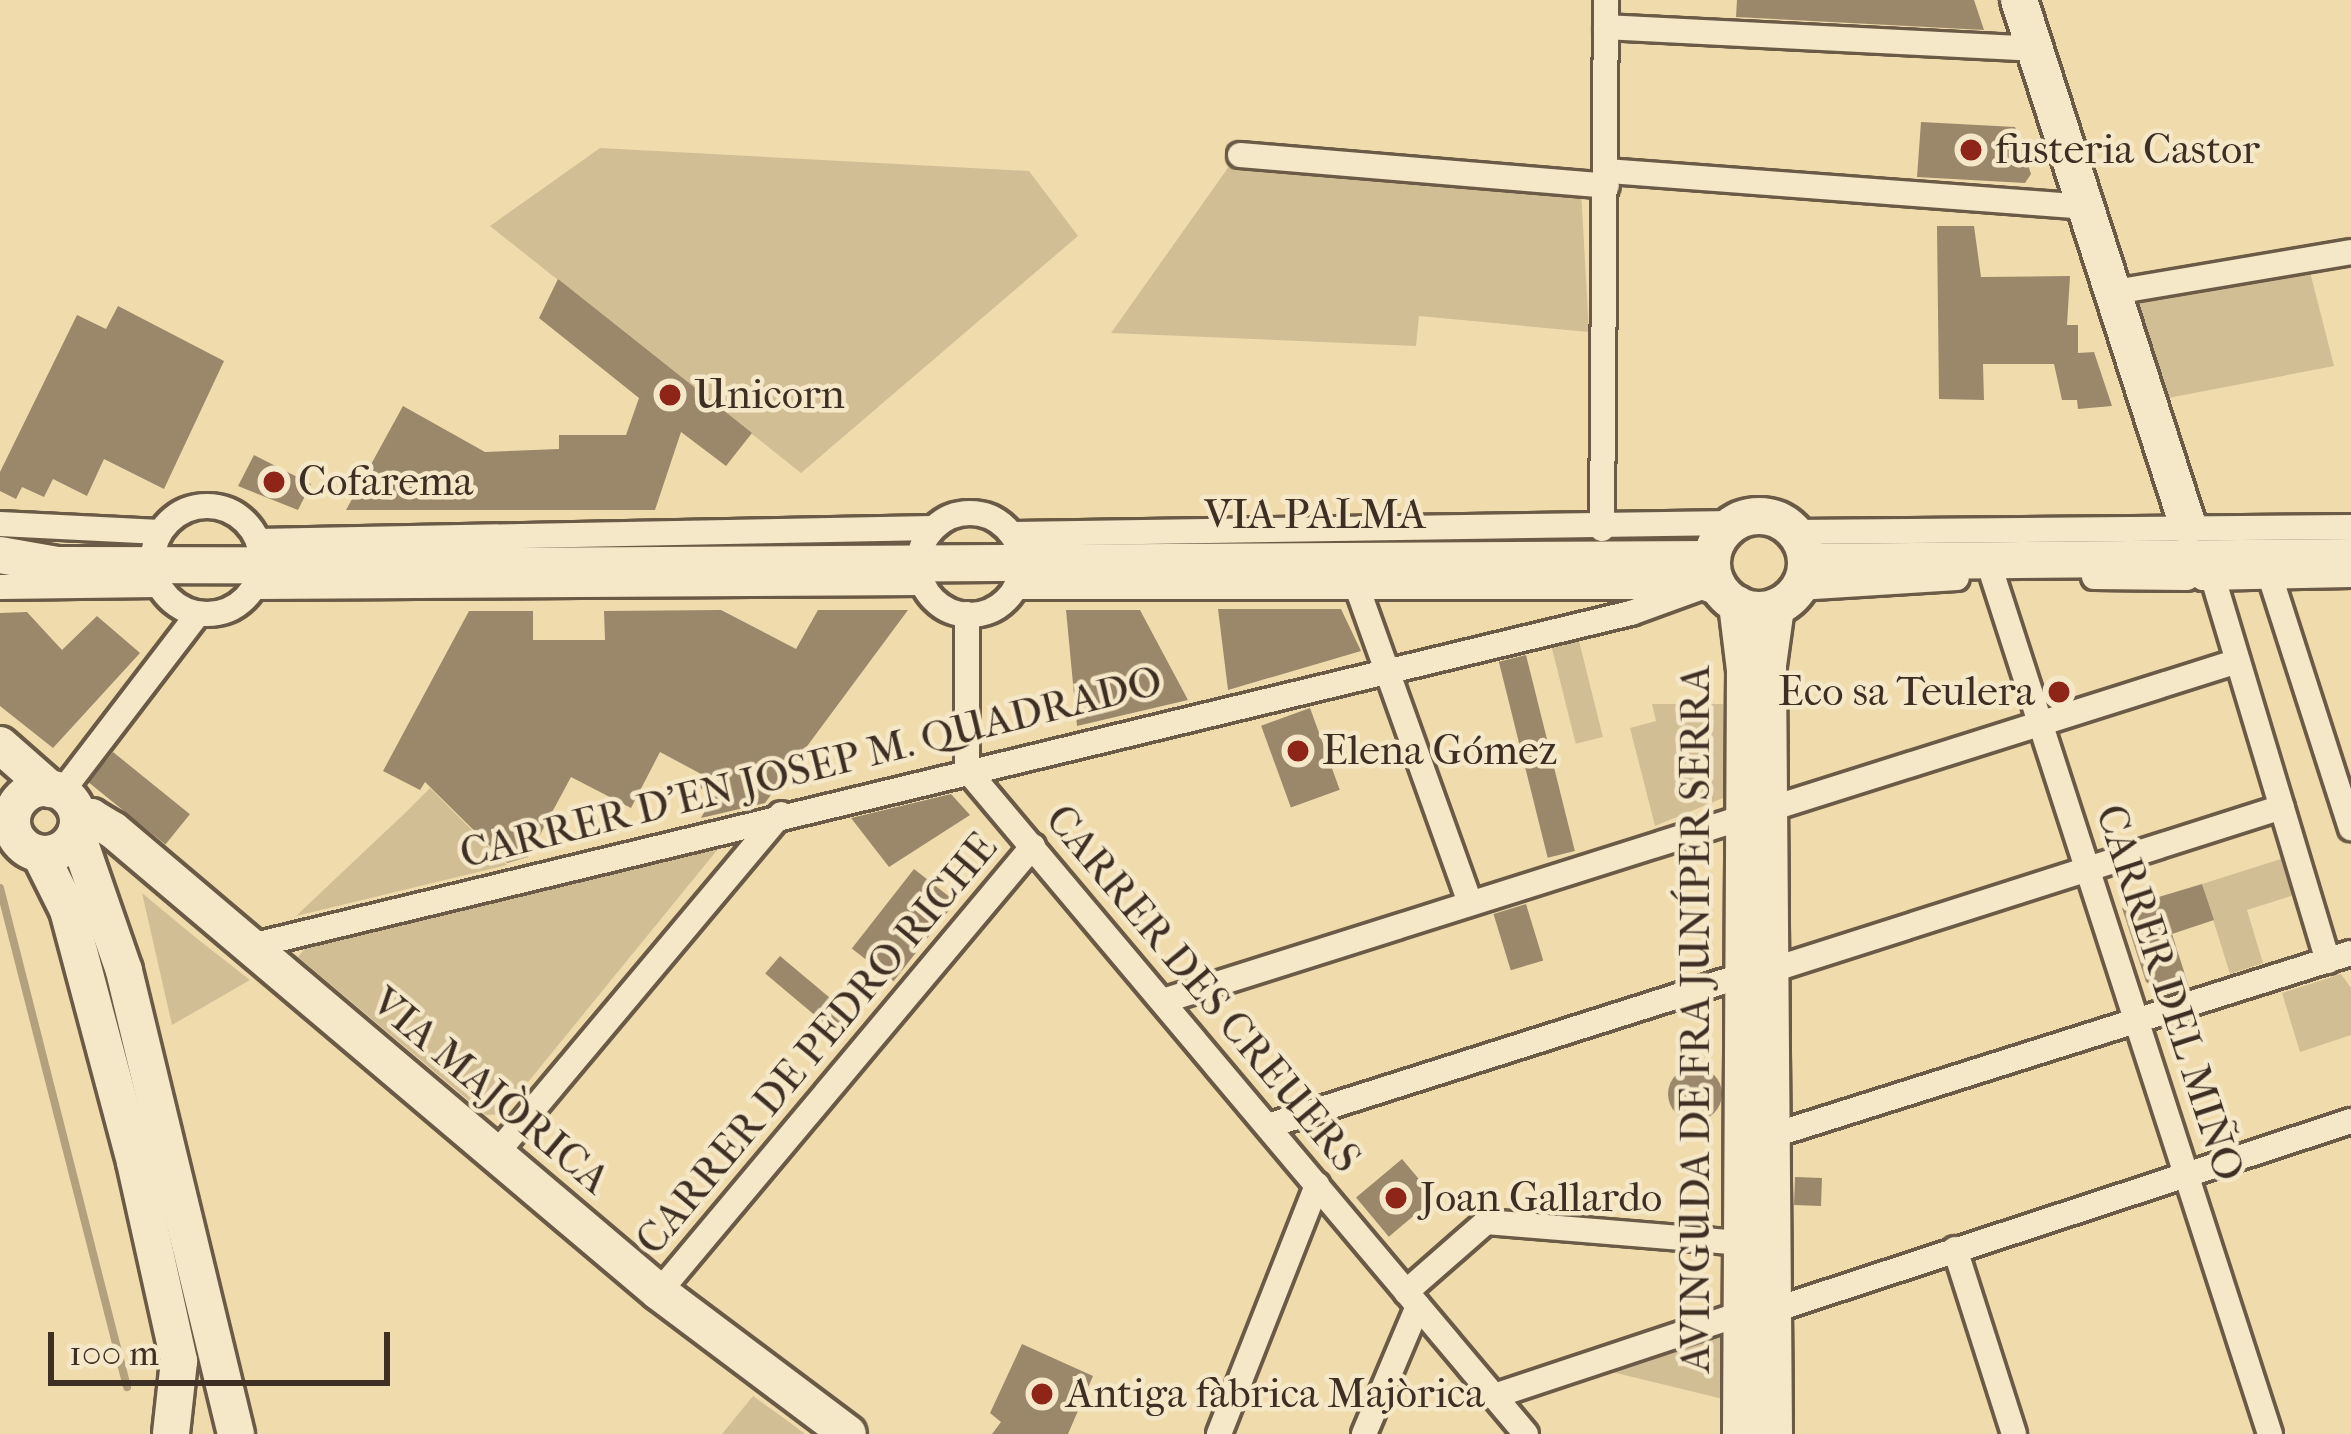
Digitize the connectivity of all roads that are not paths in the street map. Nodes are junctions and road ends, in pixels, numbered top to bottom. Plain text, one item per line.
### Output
1 (1606, 0) edge
2 (2019, 0) edge
3 (1606, 27) junction
4 (2036, 49) junction
5 (1240, 155) dead end
6 (1607, 178) junction
7 (2089, 207) junction
8 (2351, 252) edge
9 (2115, 292) junction
10 (1733, 523) junction
11 (0, 524) edge
12 (2188, 526) junction
13 (2351, 527) edge
14 (933, 528) junction
15 (1602, 529) junction
16 (0, 555) edge
17 (2351, 557) edge
18 (157, 560) junction
19 (1018, 561) junction
20 (2150, 561) junction
21 (258, 564) junction
22 (1794, 572) junction
23 (920, 573) junction
24 (2351, 575) edge
25 (2270, 576) junction
26 (1993, 577) junction
27 (2200, 578) junction
28 (0, 586) edge
29 (1357, 587) junction
30 (1719, 587) junction
31 (198, 614) junction
32 (967, 614) junction
33 (2238, 661) junction
34 (1391, 669) junction
35 (2038, 719) junction
36 (0, 745) edge
37 (967, 770) junction
38 (7, 802) edge
39 (2282, 807) junction
40 (66, 809) junction
41 (1757, 810) junction
42 (781, 814) junction
43 (2351, 828) edge
44 (133, 846) junction
45 (1034, 846) junction
46 (40, 854) junction
47 (2087, 868) junction
48 (96, 873) junction
49 (1469, 900) junction
50 (250, 946) junction
51 (2340, 957) edge
52 (1774, 969) junction
53 (1737, 976) junction
54 (1163, 1001) junction
55 (2139, 1022) junction
56 (2351, 1121) edge
57 (1268, 1126) junction
58 (1774, 1135) junction
59 (495, 1155) junction
60 (2187, 1172) junction
61 (1317, 1185) junction
62 (1740, 1244) junction
63 (1955, 1250) junction
64 (659, 1292) junction
65 (1412, 1299) junction
66 (1757, 1312) junction
67 (1494, 1396) junction
68 (1516, 1429) edge
69 (172, 1434) edge
70 (234, 1434) edge
71 (848, 1434) edge
72 (1219, 1434) edge
73 (1364, 1434) edge
74 (1742, 1434) edge
75 (1774, 1434) edge
76 (2014, 1434) edge
77 (2270, 1434) edge

1 - 3 street
2 - 4 main road
3 - 4 street
3 - 6 street
4 - 7 main road
5 - 6 street
6 - 7 street
6 - 15 street
7 - 9 main road
8 - 9 street
9 - 12 main road
10 - 15 street, VIA PALMA
10 - 22 main road
10 - 30 main road
11 - 18 street
12 - 13 street
12 - 22 street
14 - 19 street
14 - 21 street
14 - 23 street
15 - 19 street, VIA PALMA
16 - 18 main road, VIA PALMA
17 - 20 main road
18 - 21 main road, VIA PALMA
18 - 21 street
18 - 28 street
18 - 31 street
19 - 23 main road, VIA PALMA
19 - 29 street, VIA PALMA
19 - 30 main road, VIA PALMA
19 - 32 street
20 - 22 main road
20 - 27 street
21 - 23 main road, VIA PALMA
21 - 31 street
22 - 26 street
22 - 30 main road
22 - 41 main road, AVINGUDA DE FRA JUNÍPER SERRA
23 - 32 street
24 - 25 street
25 - 27 street
25 - 43 street
26 - 27 street
26 - 35 street, CARRER DEL MIÑO
27 - 33 street
29 - 30 street, VIA PALMA
29 - 34 street
30 - 34 street, CARRER D'EN JOSEP M. QUADRADO
30 - 41 main road, AVINGUDA DE FRA JUNÍPER SERRA
31 - 40 street
32 - 37 street
33 - 35 street
33 - 39 street
34 - 37 street, CARRER D'EN JOSEP M. QUADRADO
34 - 49 street
35 - 41 street
35 - 47 street, CARRER DEL MIÑO
36 - 40 main road, VIA MAJÒRICA
37 - 42 street, CARRER D'EN JOSEP M. QUADRADO
37 - 45 street, CARRER DES CREUERS
38 - 40 main road
38 - 46 main road
39 - 47 street
39 - 51 street
40 - 44 main road, VIA MAJÒRICA
40 - 46 main road
40 - 48 main road
41 - 49 street
41 - 52 main road, AVINGUDA DE FRA JUNÍPER SERRA
41 - 53 main road, AVINGUDA DE FRA JUNÍPER SERRA
42 - 50 street, CARRER D'EN JOSEP M. QUADRADO
42 - 59 street
44 - 48 main road
44 - 50 main road, VIA MAJÒRICA
45 - 54 street, CARRER DES CREUERS
45 - 64 street, CARRER DE PEDRO RICHE
46 - 69 main road
47 - 52 street
47 - 55 street, CARRER DEL MIÑO
48 - 70 main road
49 - 54 street
50 - 59 main road, VIA MAJÒRICA
51 - 55 street
52 - 58 main road, AVINGUDA DE FRA JUNÍPER SERRA
53 - 57 street
53 - 62 main road, AVINGUDA DE FRA JUNÍPER SERRA
54 - 57 street, CARRER DES CREUERS
55 - 58 street
55 - 60 street, CARRER DEL MIÑO
56 - 60 street
57 - 61 street, CARRER DES CREUERS
58 - 66 main road, AVINGUDA DE FRA JUNÍPER SERRA
59 - 64 main road, VIA MAJÒRICA
60 - 63 street
60 - 77 street, CARRER DEL MIÑO
61 - 65 street, CARRER DES CREUERS
61 - 72 street
62 - 65 street
62 - 66 main road, AVINGUDA DE FRA JUNÍPER SERRA
63 - 66 street
63 - 76 street
64 - 71 main road, VIA MAJÒRICA
65 - 67 street, CARRER DES CREUERS
65 - 73 street
66 - 67 street
66 - 74 main road, AVINGUDA DE FRA JUNÍPER SERRA
66 - 75 main road, AVINGUDA DE FRA JUNÍPER SERRA
67 - 68 street, CARRER DES CREUERS
69 - 70 main road

